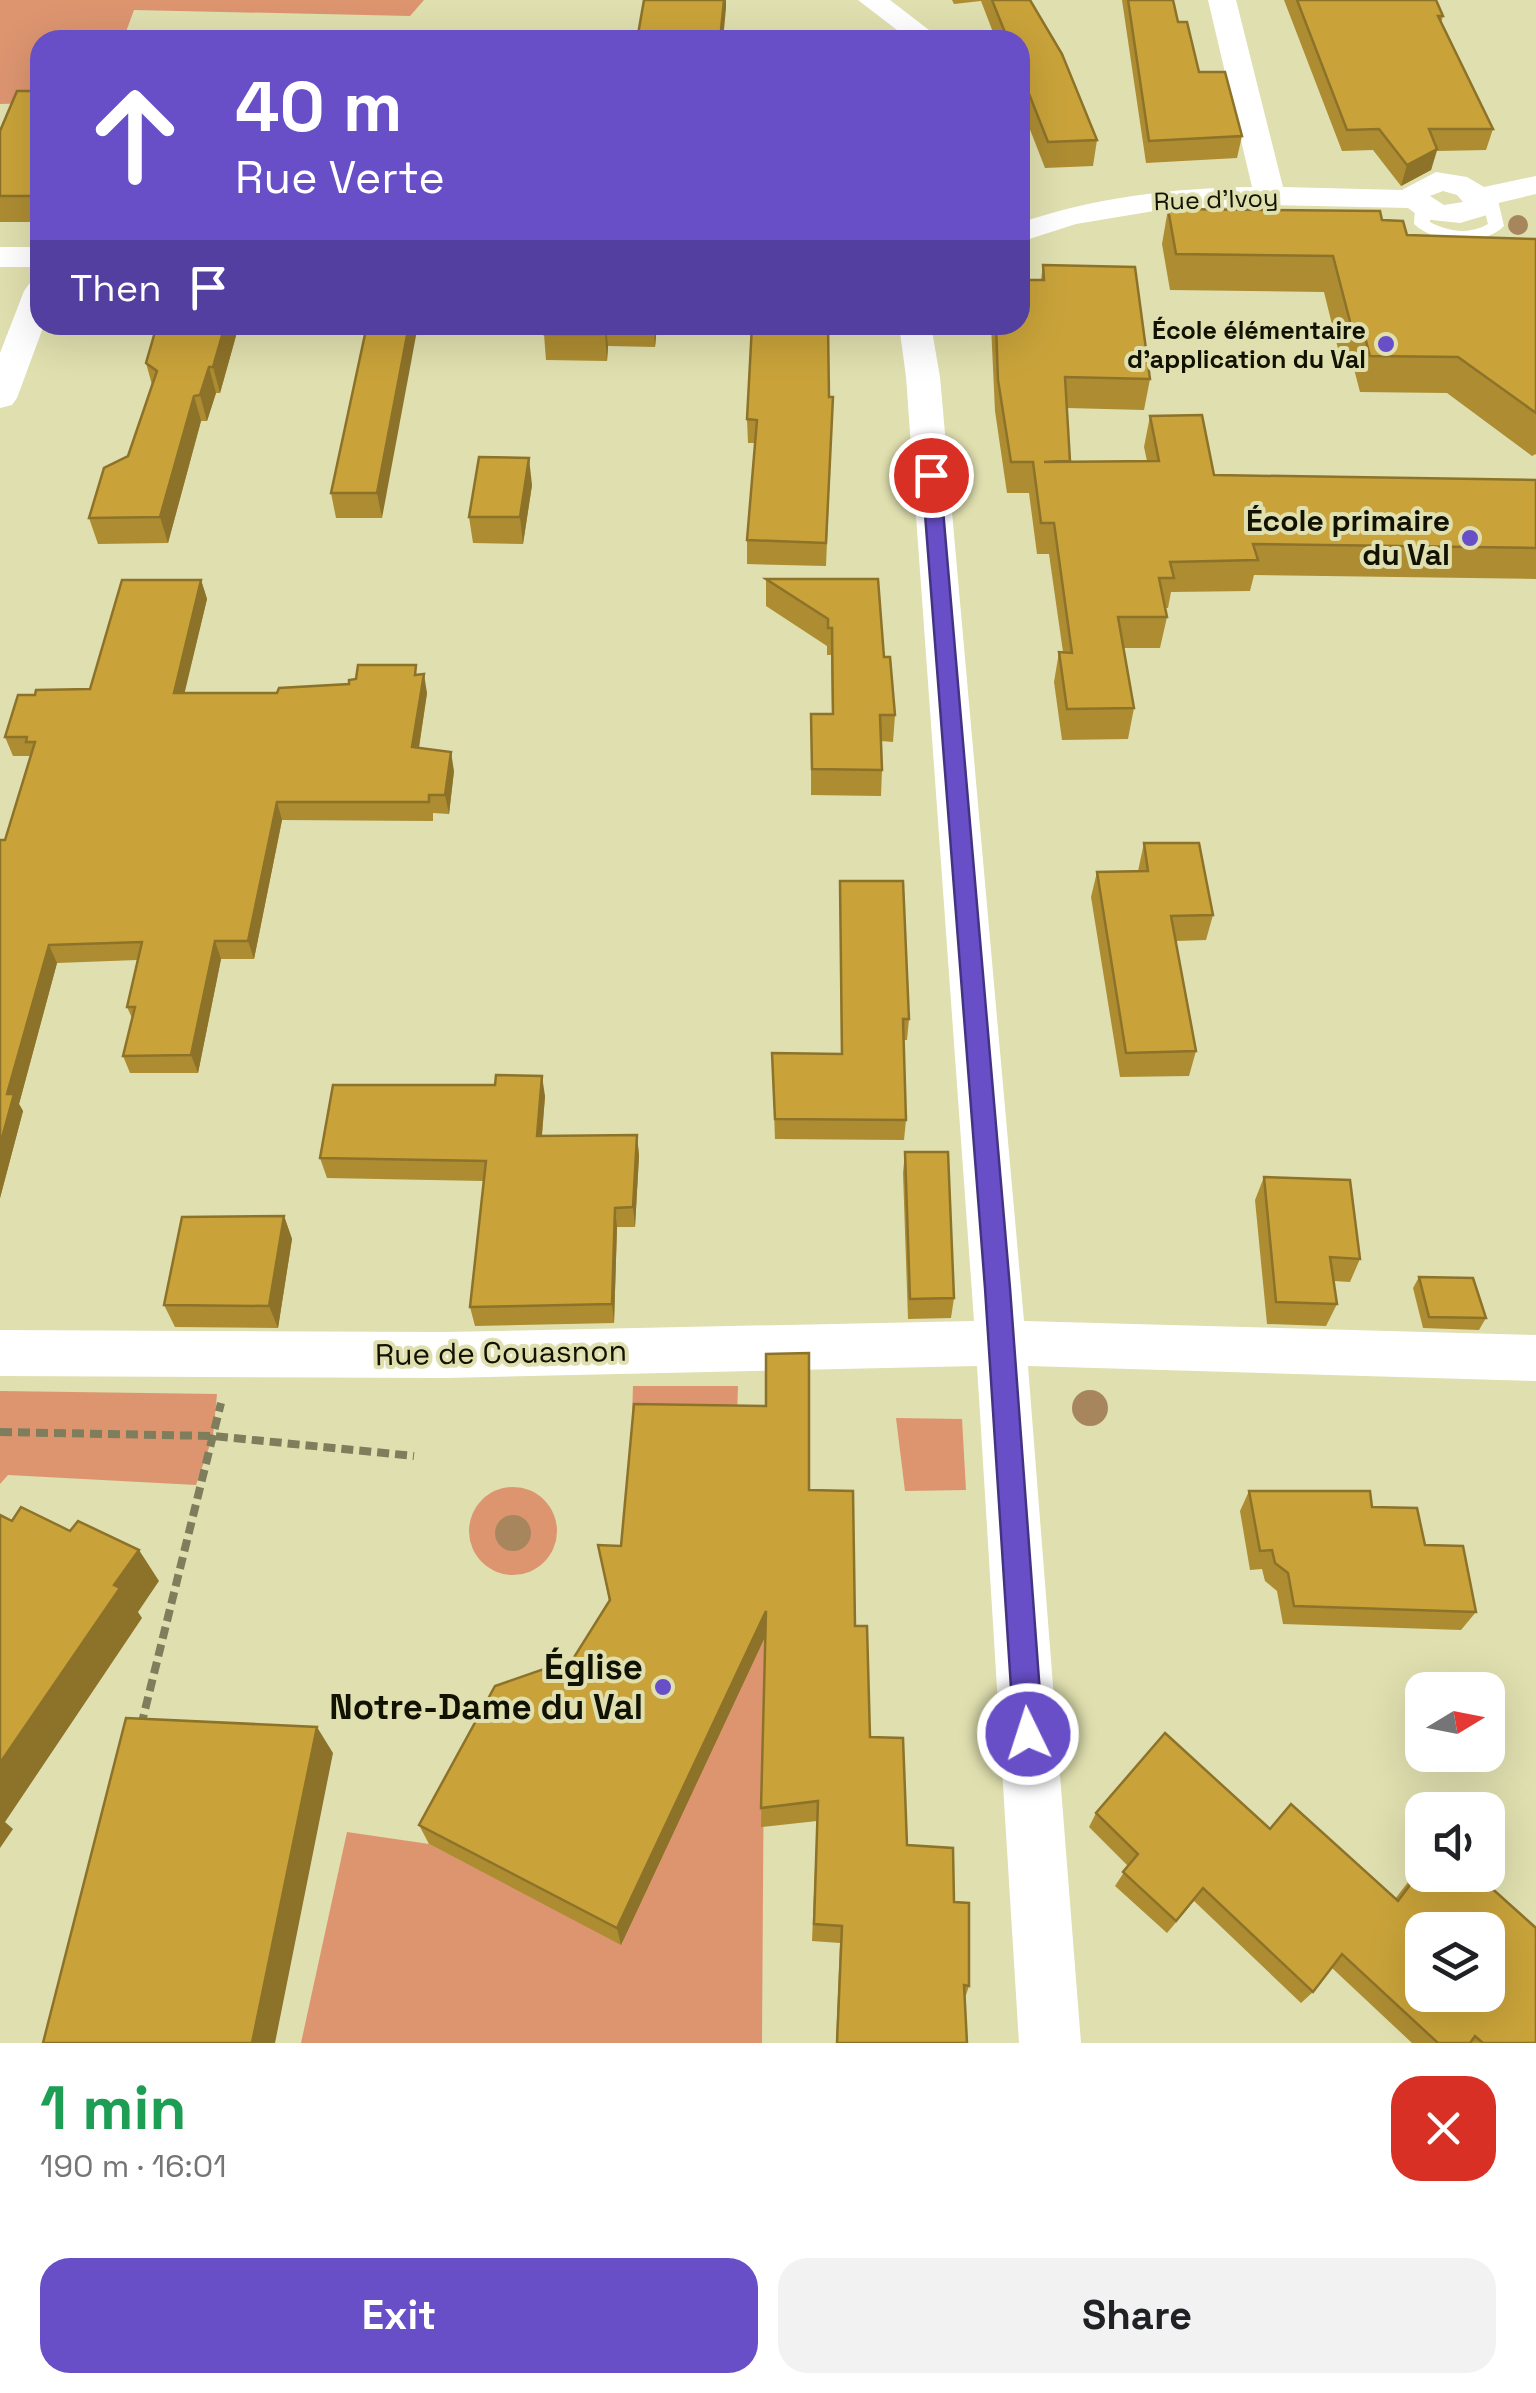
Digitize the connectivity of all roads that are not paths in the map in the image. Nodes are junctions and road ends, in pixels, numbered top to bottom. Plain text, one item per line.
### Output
1 (872, 0) edge
2 (1222, 0) edge
3 (914, 30) edge
4 (1536, 185) edge
5 (1270, 197) junction
6 (1030, 222) edge
7 (0, 257) edge
8 (30, 257) edge
9 (30, 318) edge
10 (917, 335) edge
11 (0, 398) edge
12 (1002, 1343) junction
13 (0, 1353) edge
14 (1536, 1358) edge
15 (1050, 2043) edge

1 - 3 street
2 - 5 street
4 - 5 street, Rue d'Ivoy
5 - 6 street, Rue d'Ivoy
7 - 8 street
9 - 11 street
10 - 12 street
12 - 13 street, Rue de Couasnon
12 - 14 street, Rue de Couasnon
12 - 15 street

